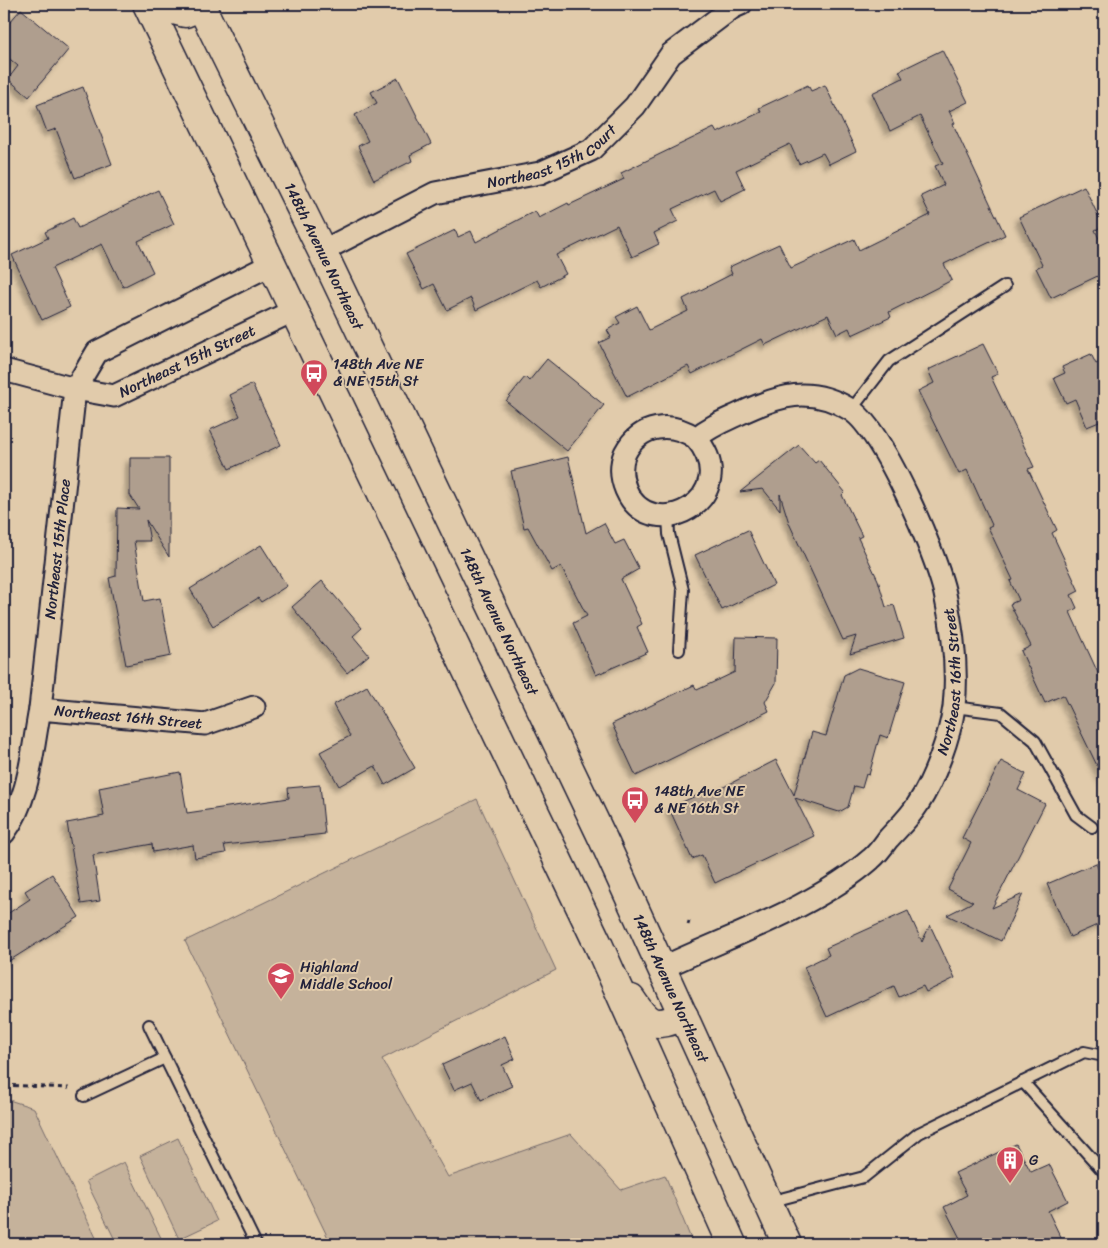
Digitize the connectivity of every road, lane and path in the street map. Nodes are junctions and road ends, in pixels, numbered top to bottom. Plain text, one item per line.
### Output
1 (147, 4) edge
2 (166, 4) edge
3 (194, 4) edge
4 (200, 4) edge
5 (741, 4) edge
6 (322, 251) junction
7 (272, 264) junction
8 (1005, 286) dead end
9 (295, 310) junction
10 (4, 370) edge
11 (75, 389) junction
12 (851, 410) junction
13 (696, 438) junction
14 (668, 515) junction
15 (679, 650) dead end
16 (254, 707) dead end
17 (954, 707) junction
18 (40, 709) junction
19 (1092, 827) dead end
20 (4, 833) edge
21 (599, 946) junction
22 (662, 968) junction
23 (684, 1016) junction
24 (150, 1025) dead end
25 (1104, 1056) edge
26 (165, 1058) junction
27 (1024, 1082) junction
28 (4, 1085) edge
29 (84, 1096) joint
30 (1104, 1172) edge
31 (767, 1203) junction
32 (256, 1244) edge
33 (732, 1244) edge
34 (787, 1244) edge

1 - 7 main road
2 - 3 main road
4 - 6 main road, 148th Avenue Northeast
5 - 6 street, Northeast 15th Court
6 - 22 main road, 148th Avenue Northeast
7 - 9 main road
7 - 11 street
8 - 12 lane
9 - 11 street, Northeast 15th Street
9 - 21 main road
10 - 11 street, Northeast 15th Street
11 - 18 street, Northeast 15th Place
12 - 13 street, Northeast 16th Street
12 - 17 street, Northeast 16th Street
13 - 14 street
13 - 14 street
14 - 15 lane
16 - 18 street, Northeast 16th Street
17 - 19 lane
17 - 22 street, Northeast 16th Street
18 - 20 street, Northeast 16th Street
21 - 23 main road
21 - 33 main road
22 - 23 main road, 148th Avenue Northeast
23 - 31 main road, 148th Avenue Northeast
24 - 26 lane
25 - 27 lane
26 - 29 lane
26 - 32 lane
27 - 30 lane
27 - 31 lane
28 - 29 path
31 - 34 main road, 148th Avenue Northeast

